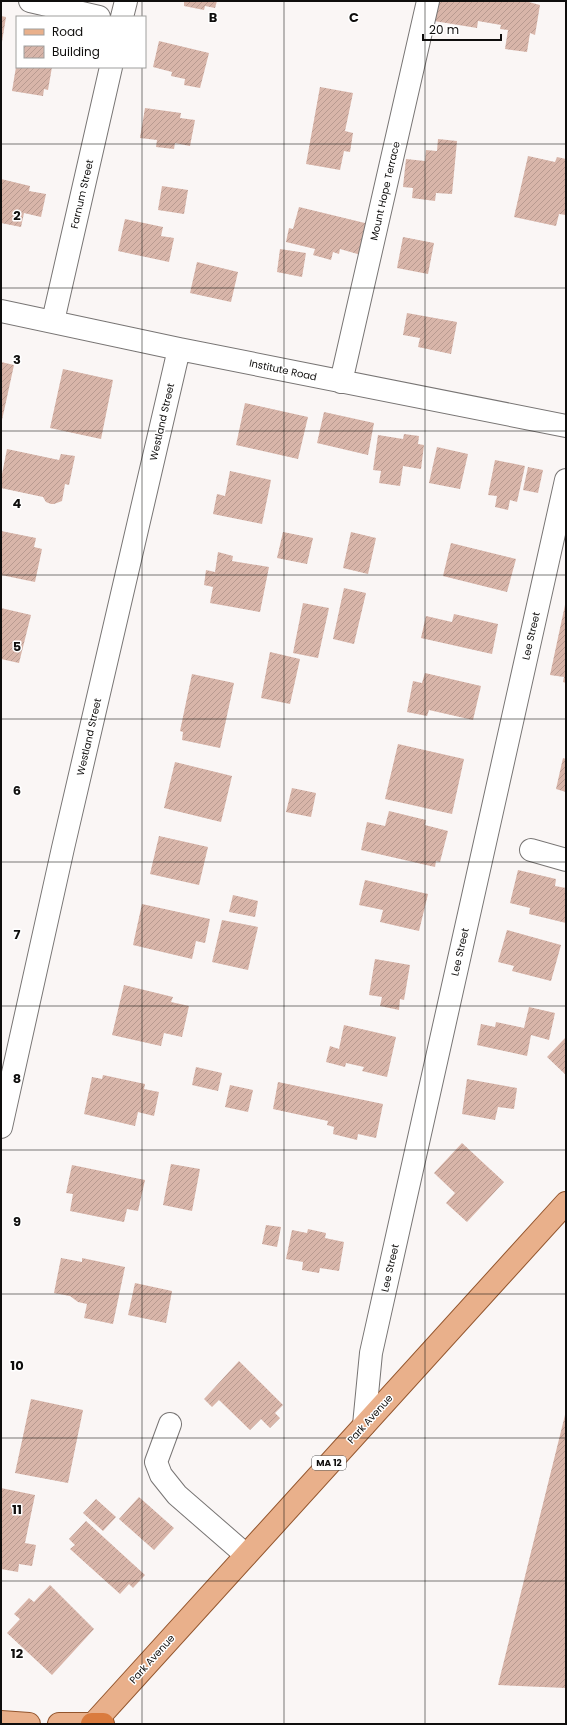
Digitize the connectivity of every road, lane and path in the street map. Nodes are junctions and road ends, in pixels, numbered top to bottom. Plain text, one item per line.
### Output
1 (30, 1) edge
2 (126, 1) edge
3 (428, 1) edge
4 (95, 16) edge
5 (122, 16) edge
6 (111, 68) edge
7 (1, 311) edge
8 (52, 321) junction
9 (179, 349) junction
10 (341, 382) junction
11 (566, 426) edge
12 (566, 480) edge
13 (530, 850) dead end
14 (566, 860) edge
15 (1, 1127) edge
16 (566, 1204) edge
17 (170, 1424) dead end
18 (364, 1425) junction
19 (246, 1555) junction
20 (1, 1722) edge
21 (29, 1724) edge
22 (59, 1724) edge
23 (93, 1724) edge
24 (102, 1724) edge

1 - 4 street
2 - 5 street
3 - 10 street, Mount Hope Terrace
6 - 8 street, Farnum Street
7 - 8 street, Institute Road
8 - 9 street, Institute Road
9 - 10 street, Institute Road
9 - 15 street, Westland Street
10 - 11 street, Institute Road
12 - 18 street, Lee Street
13 - 14 street
16 - 18 main road, Park Avenue / MA 12
17 - 19 street
18 - 19 main road, Park Avenue / MA 12
19 - 23 main road, Park Avenue / MA 12
20 - 21 main road
22 - 23 main road
23 - 24 highway

